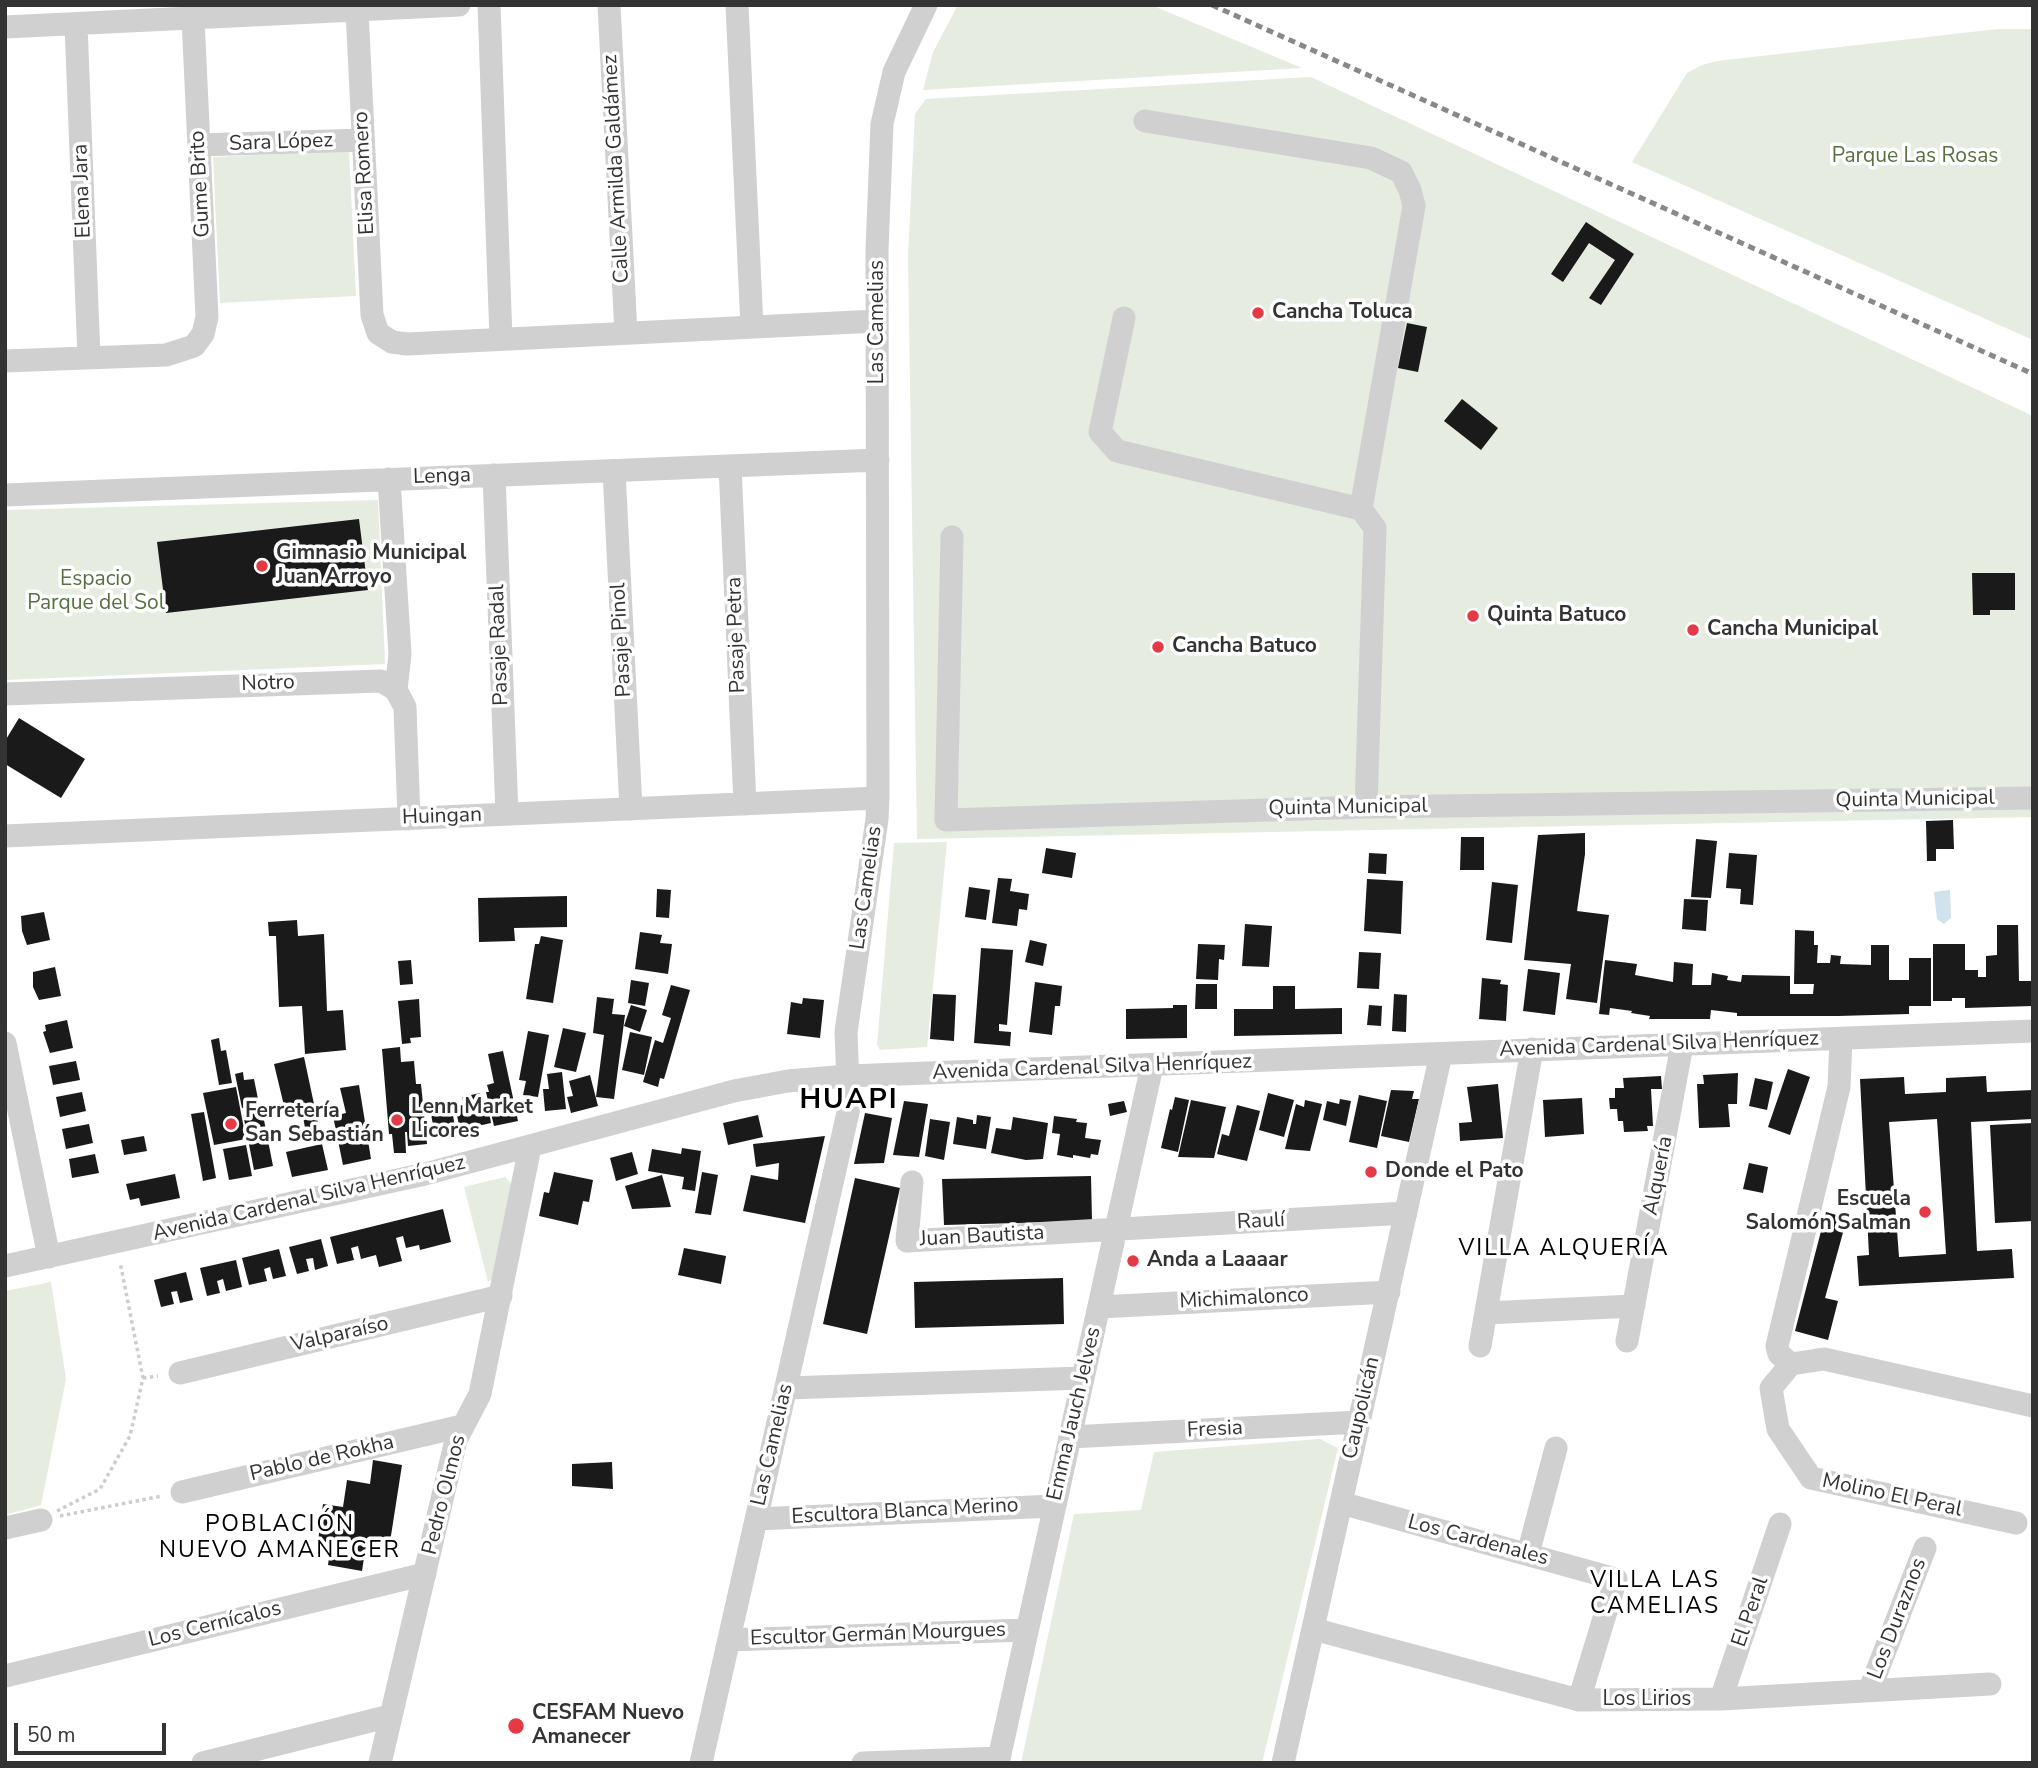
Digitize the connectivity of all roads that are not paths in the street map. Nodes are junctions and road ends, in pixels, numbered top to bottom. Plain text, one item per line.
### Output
1 (459, 5) edge
2 (489, 5) edge
3 (609, 5) edge
4 (737, 5) edge
5 (926, 5) edge
6 (357, 11) junction
7 (193, 19) junction
8 (76, 24) junction
9 (5, 27) edge
10 (1144, 121) dead end
11 (363, 140) junction
12 (199, 145) junction
13 (1124, 318) dead end
14 (877, 321) junction
15 (752, 327) junction
16 (626, 333) junction
17 (501, 339) junction
18 (89, 358) junction
19 (5, 362) edge
20 (878, 460) junction
21 (730, 466) junction
22 (614, 471) junction
23 (494, 475) junction
24 (390, 480) junction
25 (5, 495) edge
26 (1361, 509) junction
27 (952, 537) dead end
28 (396, 690) junction
29 (5, 694) edge
30 (878, 798) junction
31 (2033, 798) edge
32 (745, 804) junction
33 (1366, 807) junction
34 (631, 809) junction
35 (506, 814) junction
36 (409, 819) junction
37 (5, 836) edge
38 (2033, 1031) edge
39 (1841, 1039) junction
40 (5, 1043) edge
41 (1682, 1045) junction
42 (1532, 1049) junction
43 (1441, 1054) junction
44 (1152, 1066) junction
45 (848, 1076) junction
46 (530, 1147) junction
47 (912, 1182) dead end
48 (1406, 1213) junction
49 (1116, 1230) junction
50 (50, 1257) junction
51 (5, 1266) edge
52 (1389, 1292) junction
53 (500, 1296) junction
54 (1634, 1306) junction
55 (1099, 1307) junction
56 (1486, 1313) junction
57 (1627, 1341) dead end
58 (1480, 1346) dead end
59 (1791, 1364) junction
60 (180, 1373) dead end
61 (1083, 1378) junction
62 (787, 1388) junction
63 (2033, 1406) edge
64 (1359, 1422) junction
65 (462, 1426) junction
66 (1070, 1437) junction
67 (1556, 1448) dead end
68 (181, 1492) road end
69 (1341, 1503) junction
70 (1055, 1506) junction
71 (756, 1519) junction
72 (41, 1520) road end
73 (2016, 1523) dead end
74 (1780, 1524) dead end
75 (5, 1528) edge
76 (1925, 1548) dead end
77 (1528, 1554) junction
78 (425, 1574) junction
79 (1313, 1629) junction
80 (1027, 1630) junction
81 (729, 1640) junction
82 (5, 1676) edge
83 (1990, 1684) dead end
84 (1871, 1689) junction
85 (1721, 1699) junction
86 (1579, 1700) junction
87 (390, 1716) junction
88 (999, 1761) edge
89 (203, 1763) edge
90 (380, 1763) edge
91 (701, 1763) edge
92 (863, 1763) edge
93 (1283, 1763) edge

1 - 6 street
2 - 17 street
3 - 16 street, Calle Armilda Galdámez
4 - 15 street
5 - 14 street, Las Camelias
6 - 7 street
6 - 11 street, Elisa Romero
7 - 8 street
7 - 12 street, Gume Brito
8 - 9 street
8 - 18 street, Elena Jara
10 - 26 street
11 - 12 street, Sara López
11 - 17 street, Elisa Romero
12 - 18 street, Gume Brito
13 - 26 street
14 - 15 street
14 - 20 street, Las Camelias
15 - 16 street
16 - 17 street
18 - 19 street
20 - 21 street, Lenga
20 - 30 street, Las Camelias
21 - 22 street, Lenga
21 - 32 street, Pasaje Petra
22 - 23 street, Lenga
22 - 34 street, Pasaje Pinol
23 - 24 street, Lenga
23 - 35 street, Pasaje Radal
24 - 25 street, Lenga
24 - 28 street
26 - 33 street
27 - 33 street, Quinta Municipal
28 - 29 street, Notro
28 - 36 street
30 - 32 street, Huingan
30 - 45 street, Las Camelias
31 - 33 street, Quinta Municipal
32 - 34 street, Huingan
34 - 35 street, Huingan
35 - 36 street, Huingan
36 - 37 street, Huingan
38 - 39 street, Avenida Cardenal Silva Henríquez
39 - 41 street, Avenida Cardenal Silva Henríquez
39 - 59 street
40 - 50 street
41 - 42 street, Avenida Cardenal Silva Henríquez
41 - 54 street, Alquería
42 - 43 street, Avenida Cardenal Silva Henríquez
42 - 56 street
43 - 44 street, Avenida Cardenal Silva Henríquez
43 - 48 street, Caupolicán
44 - 45 street, Avenida Cardenal Silva Henríquez
44 - 49 street, Emma Jauch Jelves
45 - 46 street, Avenida Cardenal Silva Henríquez
45 - 62 street, Las Camelias
46 - 50 street, Avenida Cardenal Silva Henríquez
46 - 53 street, Pedro Olmos
47 - 49 street, Juan Bautista
48 - 49 street, Raulí
48 - 52 street, Caupolicán
49 - 55 street, Emma Jauch Jelves
50 - 51 street, Avenida Cardenal Silva Henríquez
52 - 55 street, Michimalonco
52 - 64 street, Caupolicán
53 - 60 street, Valparaíso
53 - 65 street, Pedro Olmos
54 - 56 street
54 - 57 street, Alquería
55 - 61 street, Emma Jauch Jelves
56 - 58 street
59 - 63 street
59 - 73 street, Molino El Peral
61 - 62 street
61 - 66 street, Emma Jauch Jelves
62 - 71 street, Las Camelias
64 - 66 street, Fresia
64 - 69 street, Caupolicán
65 - 68 street, Pablo de Rokha
65 - 78 street, Pedro Olmos
66 - 70 street, Emma Jauch Jelves
67 - 77 street
69 - 77 street, Los Cardenales
69 - 79 street, Caupolicán
70 - 71 street, Escultora Blanca Merino
70 - 80 street, Emma Jauch Jelves
71 - 81 street, Las Camelias
72 - 75 street
74 - 85 street, El Peral
76 - 84 street, Los Duraznos
77 - 86 street, Los Cardenales
78 - 82 street, Los Cernícalos
78 - 87 street, Pedro Olmos
79 - 86 street, Los Lirios
79 - 93 street, Caupolicán
80 - 81 street, Escultor Germán Mourgues
80 - 88 street, Emma Jauch Jelves
81 - 91 street, Las Camelias
83 - 84 street, Los Lirios
84 - 85 street, Los Lirios
85 - 86 street, Los Lirios
87 - 89 street
87 - 90 street, Pedro Olmos
88 - 92 street

